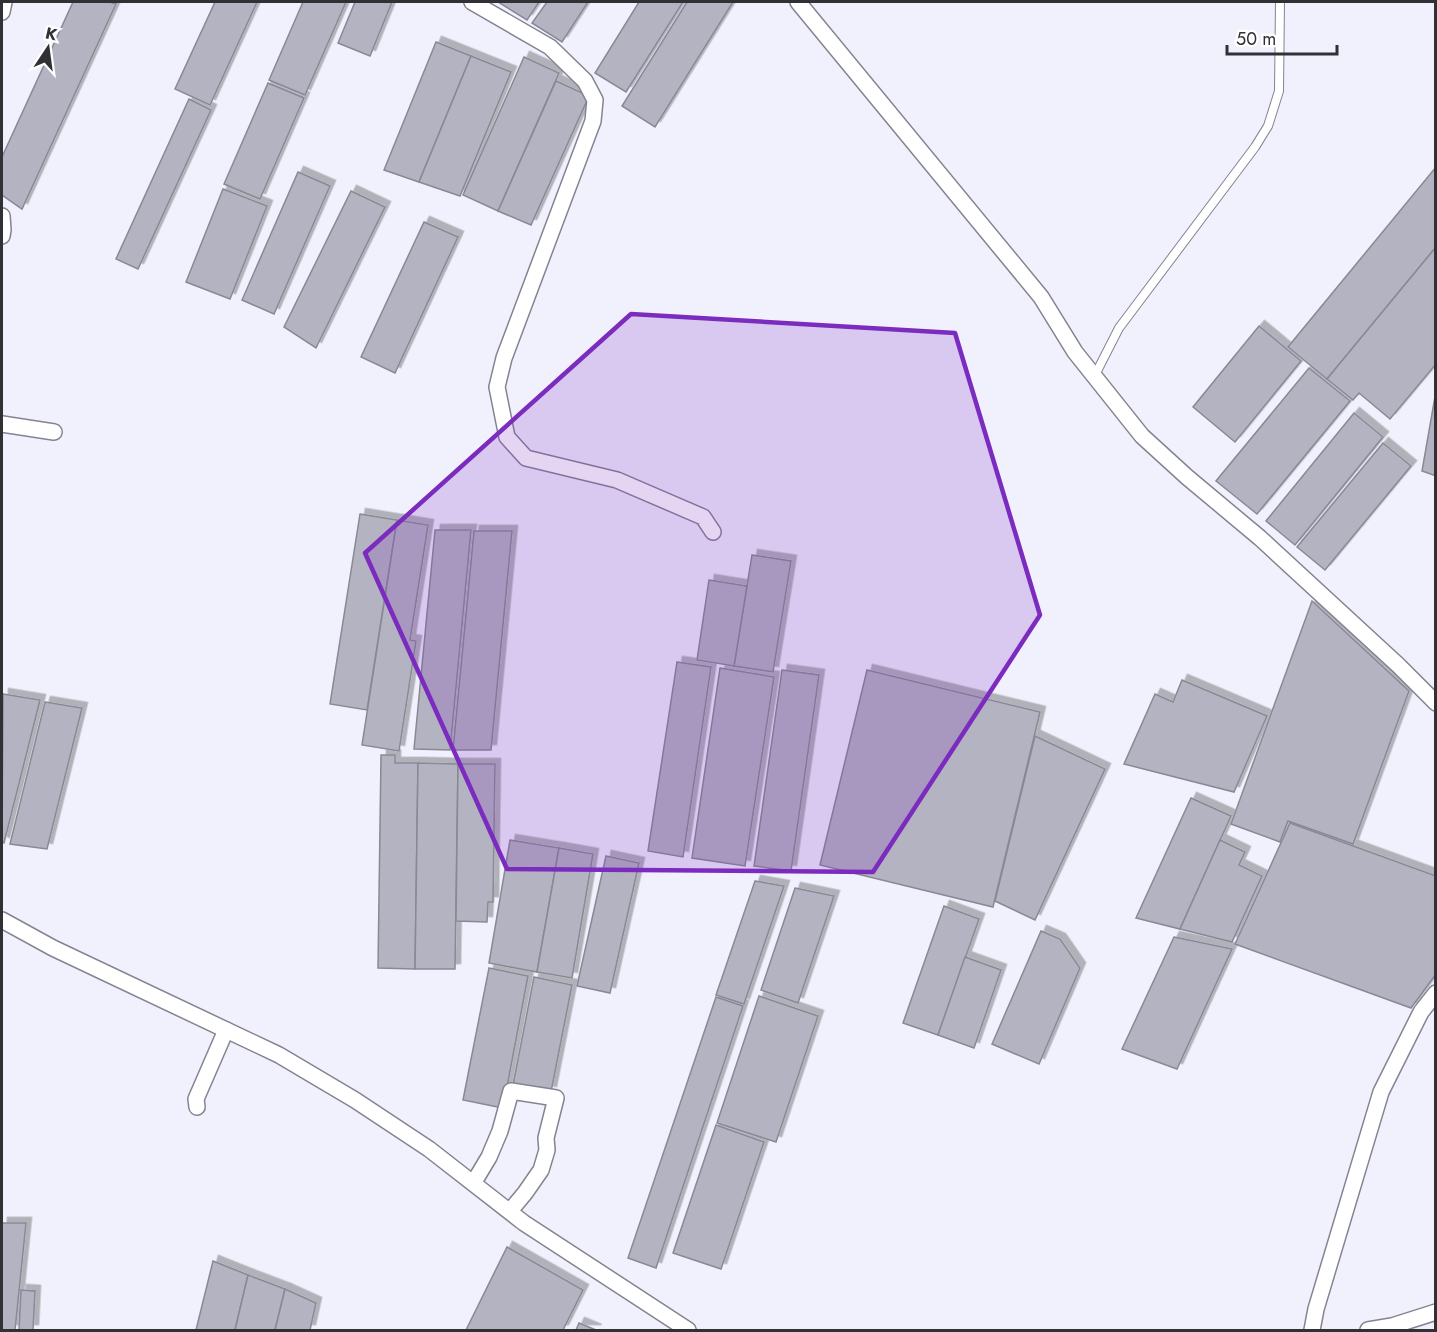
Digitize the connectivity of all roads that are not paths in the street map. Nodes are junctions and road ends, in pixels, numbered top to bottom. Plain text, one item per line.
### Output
1 (4, 2) edge
2 (472, 2) edge
3 (798, 2) edge
4 (1280, 2) edge
5 (2, 12) edge
6 (2, 216) edge
7 (2, 237) edge
8 (1094, 377) junction
9 (2, 424) edge
10 (54, 432) dead end
11 (712, 532) dead end
12 (1436, 703) edge
13 (2, 920) edge
14 (1436, 993) edge
15 (226, 1030) junction
16 (197, 1107) dead end
17 (474, 1182) junction
18 (510, 1211) junction
19 (1436, 1312) edge
20 (688, 1330) edge
21 (1312, 1330) edge
22 (1368, 1330) edge

1 - 5 street
2 - 11 street
3 - 8 street
4 - 8 lane
6 - 7 street
8 - 12 street
9 - 10 street
13 - 15 street
14 - 21 street
15 - 16 street
15 - 17 street
17 - 18 street
17 - 18 street
18 - 20 street
19 - 22 street

